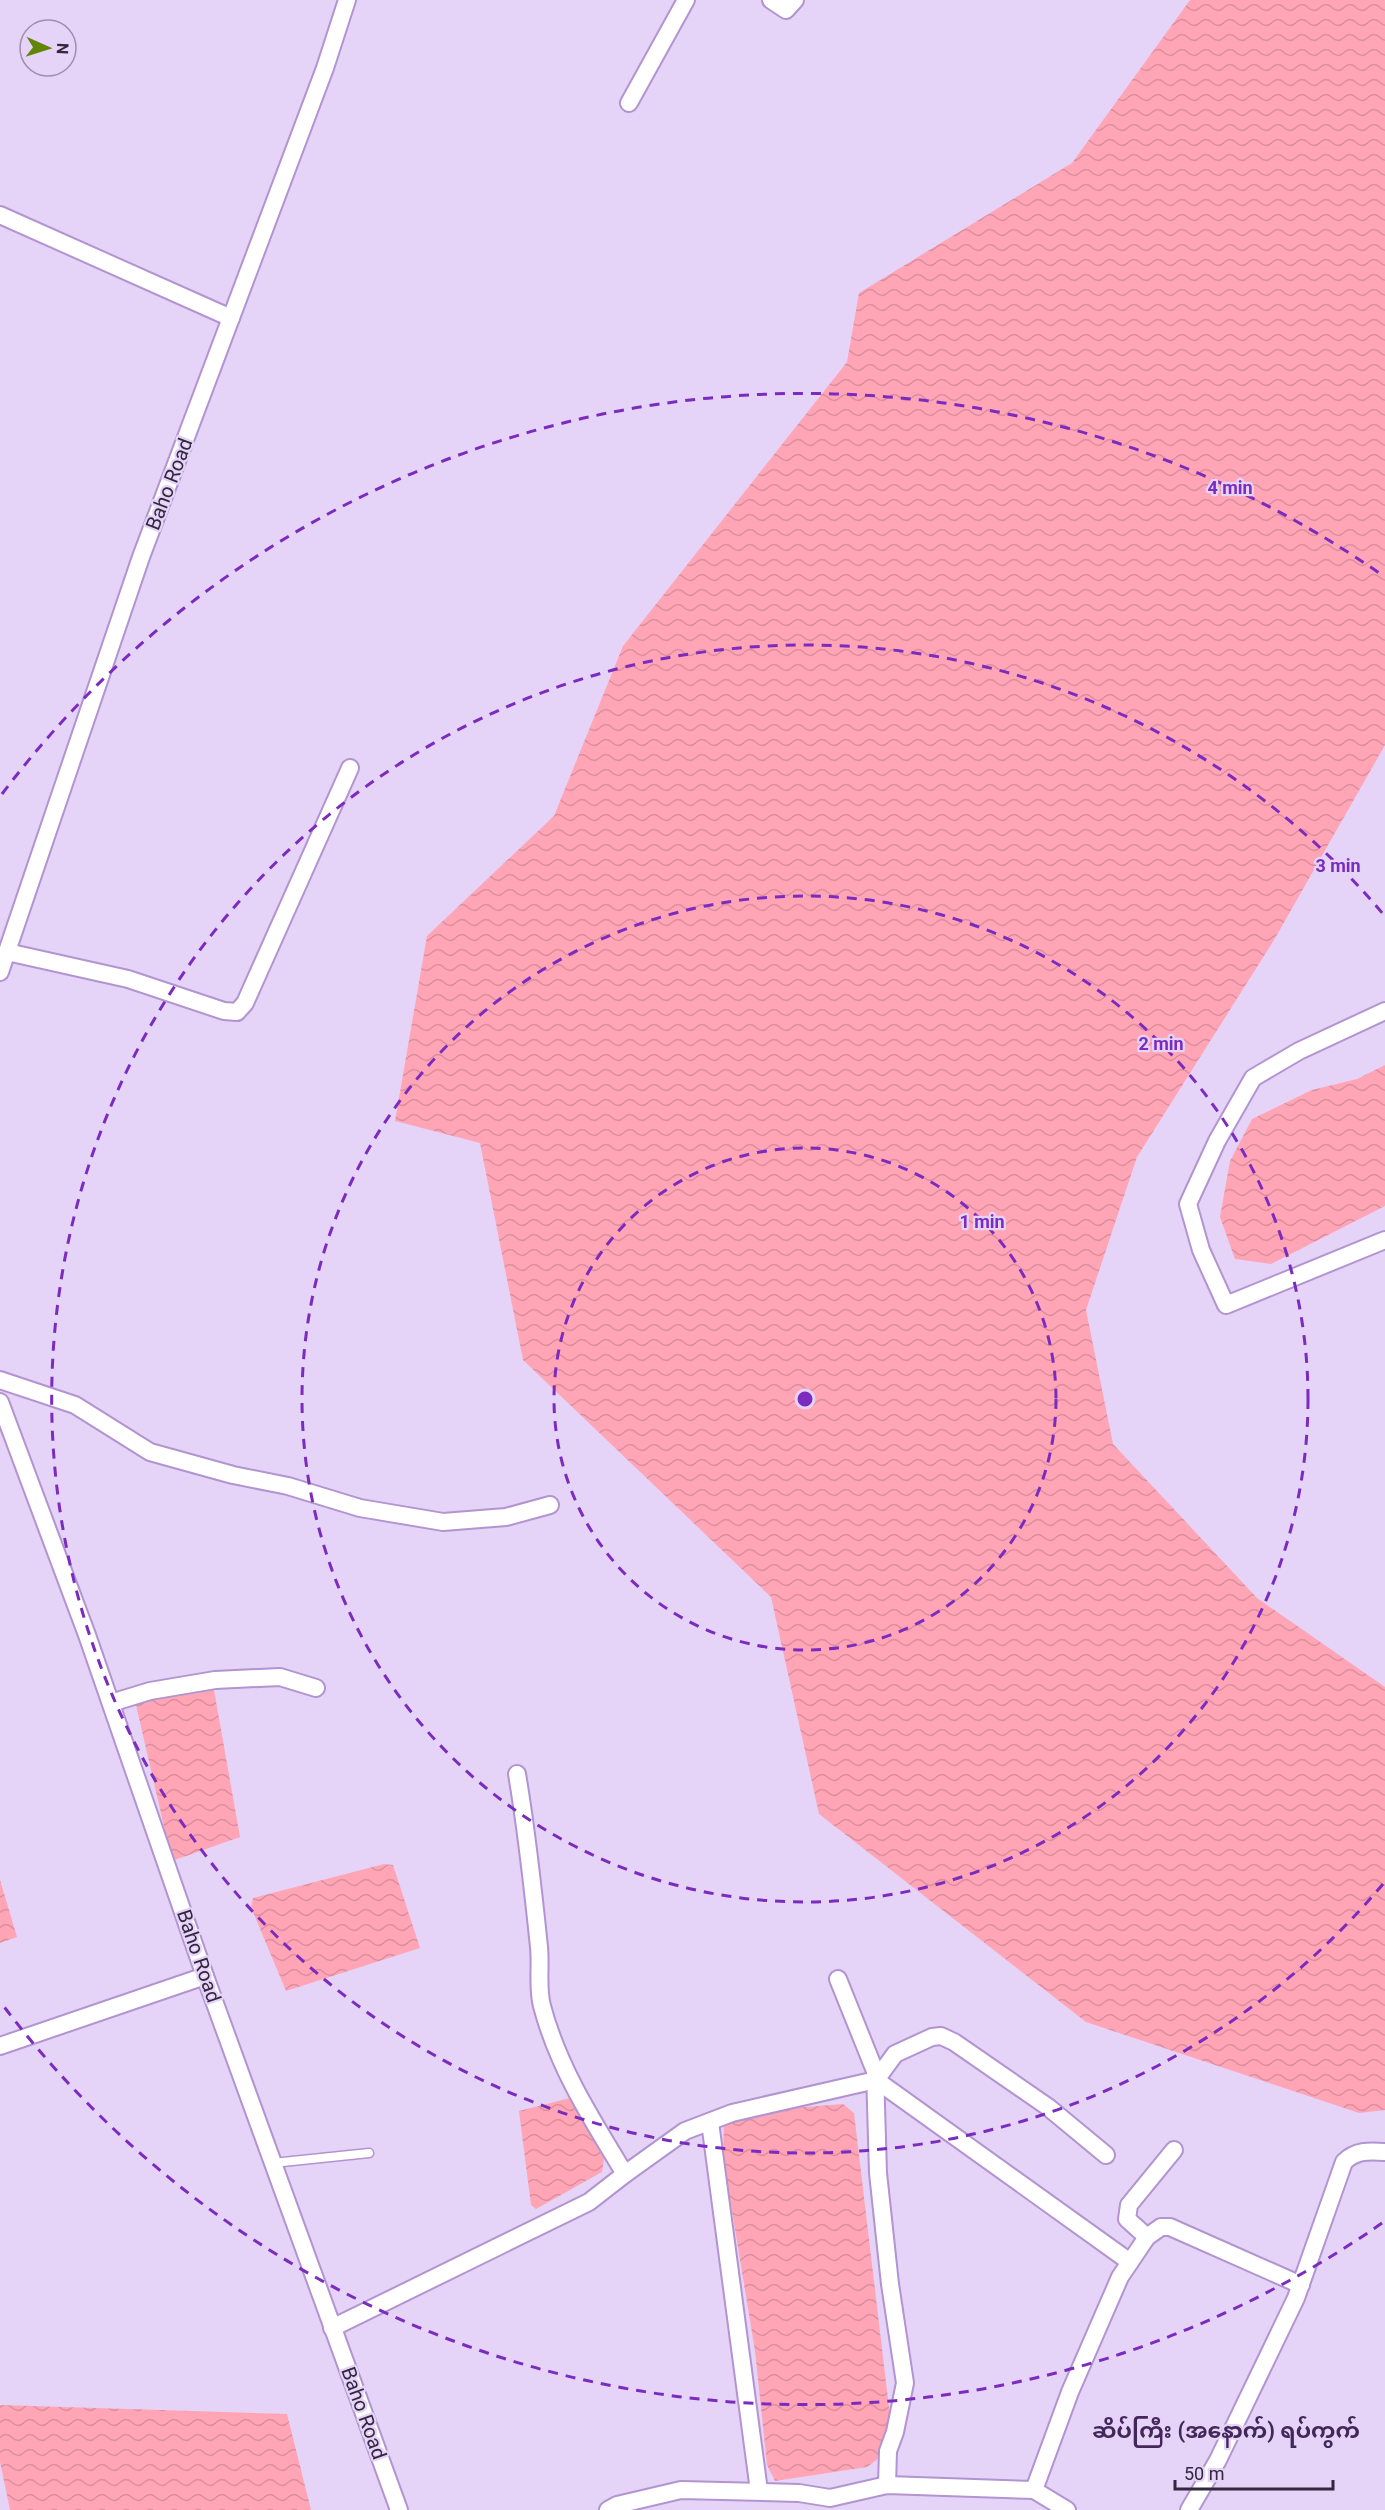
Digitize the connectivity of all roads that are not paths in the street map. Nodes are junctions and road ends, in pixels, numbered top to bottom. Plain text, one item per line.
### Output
1 (347, 0) edge
2 (686, 0) edge
3 (771, 0) edge
4 (795, 0) edge
5 (629, 103) dead end
6 (0, 214) edge
7 (231, 318) junction
8 (350, 768) dead end
9 (7, 952) junction
10 (0, 972) edge
11 (1385, 1011) edge
12 (1385, 1240) edge
13 (0, 1380) edge
14 (0, 1402) edge
15 (549, 1505) dead end
16 (316, 1688) dead end
17 (111, 1703) junction
18 (517, 1774) dead end
19 (205, 1976) junction
20 (838, 1979) dead end
21 (0, 2046) edge
22 (876, 2080) junction
23 (710, 2122) junction
24 (1174, 2150) dead end
25 (1385, 2152) edge
26 (369, 2153) dead end
27 (1106, 2155) dead end
28 (273, 2163) junction
29 (624, 2174) junction
30 (1148, 2236) junction
31 (1130, 2262) junction
32 (1301, 2285) junction
33 (332, 2328) junction
34 (887, 2485) junction
35 (1034, 2490) junction
36 (759, 2491) junction
37 (799, 2493) junction
38 (399, 2510) edge
39 (608, 2510) edge
40 (804, 2510) edge
41 (1067, 2510) edge
42 (1189, 2510) edge

1 - 7 street, Baho Road
2 - 5 street
3 - 4 street
6 - 7 street
7 - 9 street, Baho Road
8 - 9 street
9 - 10 street, Baho Road
11 - 12 street
13 - 15 street
14 - 17 street, Baho Road
16 - 17 street
17 - 19 street, Baho Road
18 - 29 street
19 - 21 street
19 - 28 street, Baho Road
20 - 22 street
22 - 23 street
22 - 27 street
22 - 31 street
22 - 34 street
23 - 29 street
23 - 36 street
24 - 30 street
25 - 32 street
26 - 28 lane
28 - 33 street, Baho Road
29 - 33 street
30 - 31 street
30 - 32 street
31 - 35 street
32 - 42 street
33 - 38 street, Baho Road
34 - 35 street
34 - 37 street
35 - 41 street
36 - 37 street
36 - 39 street
37 - 40 street

